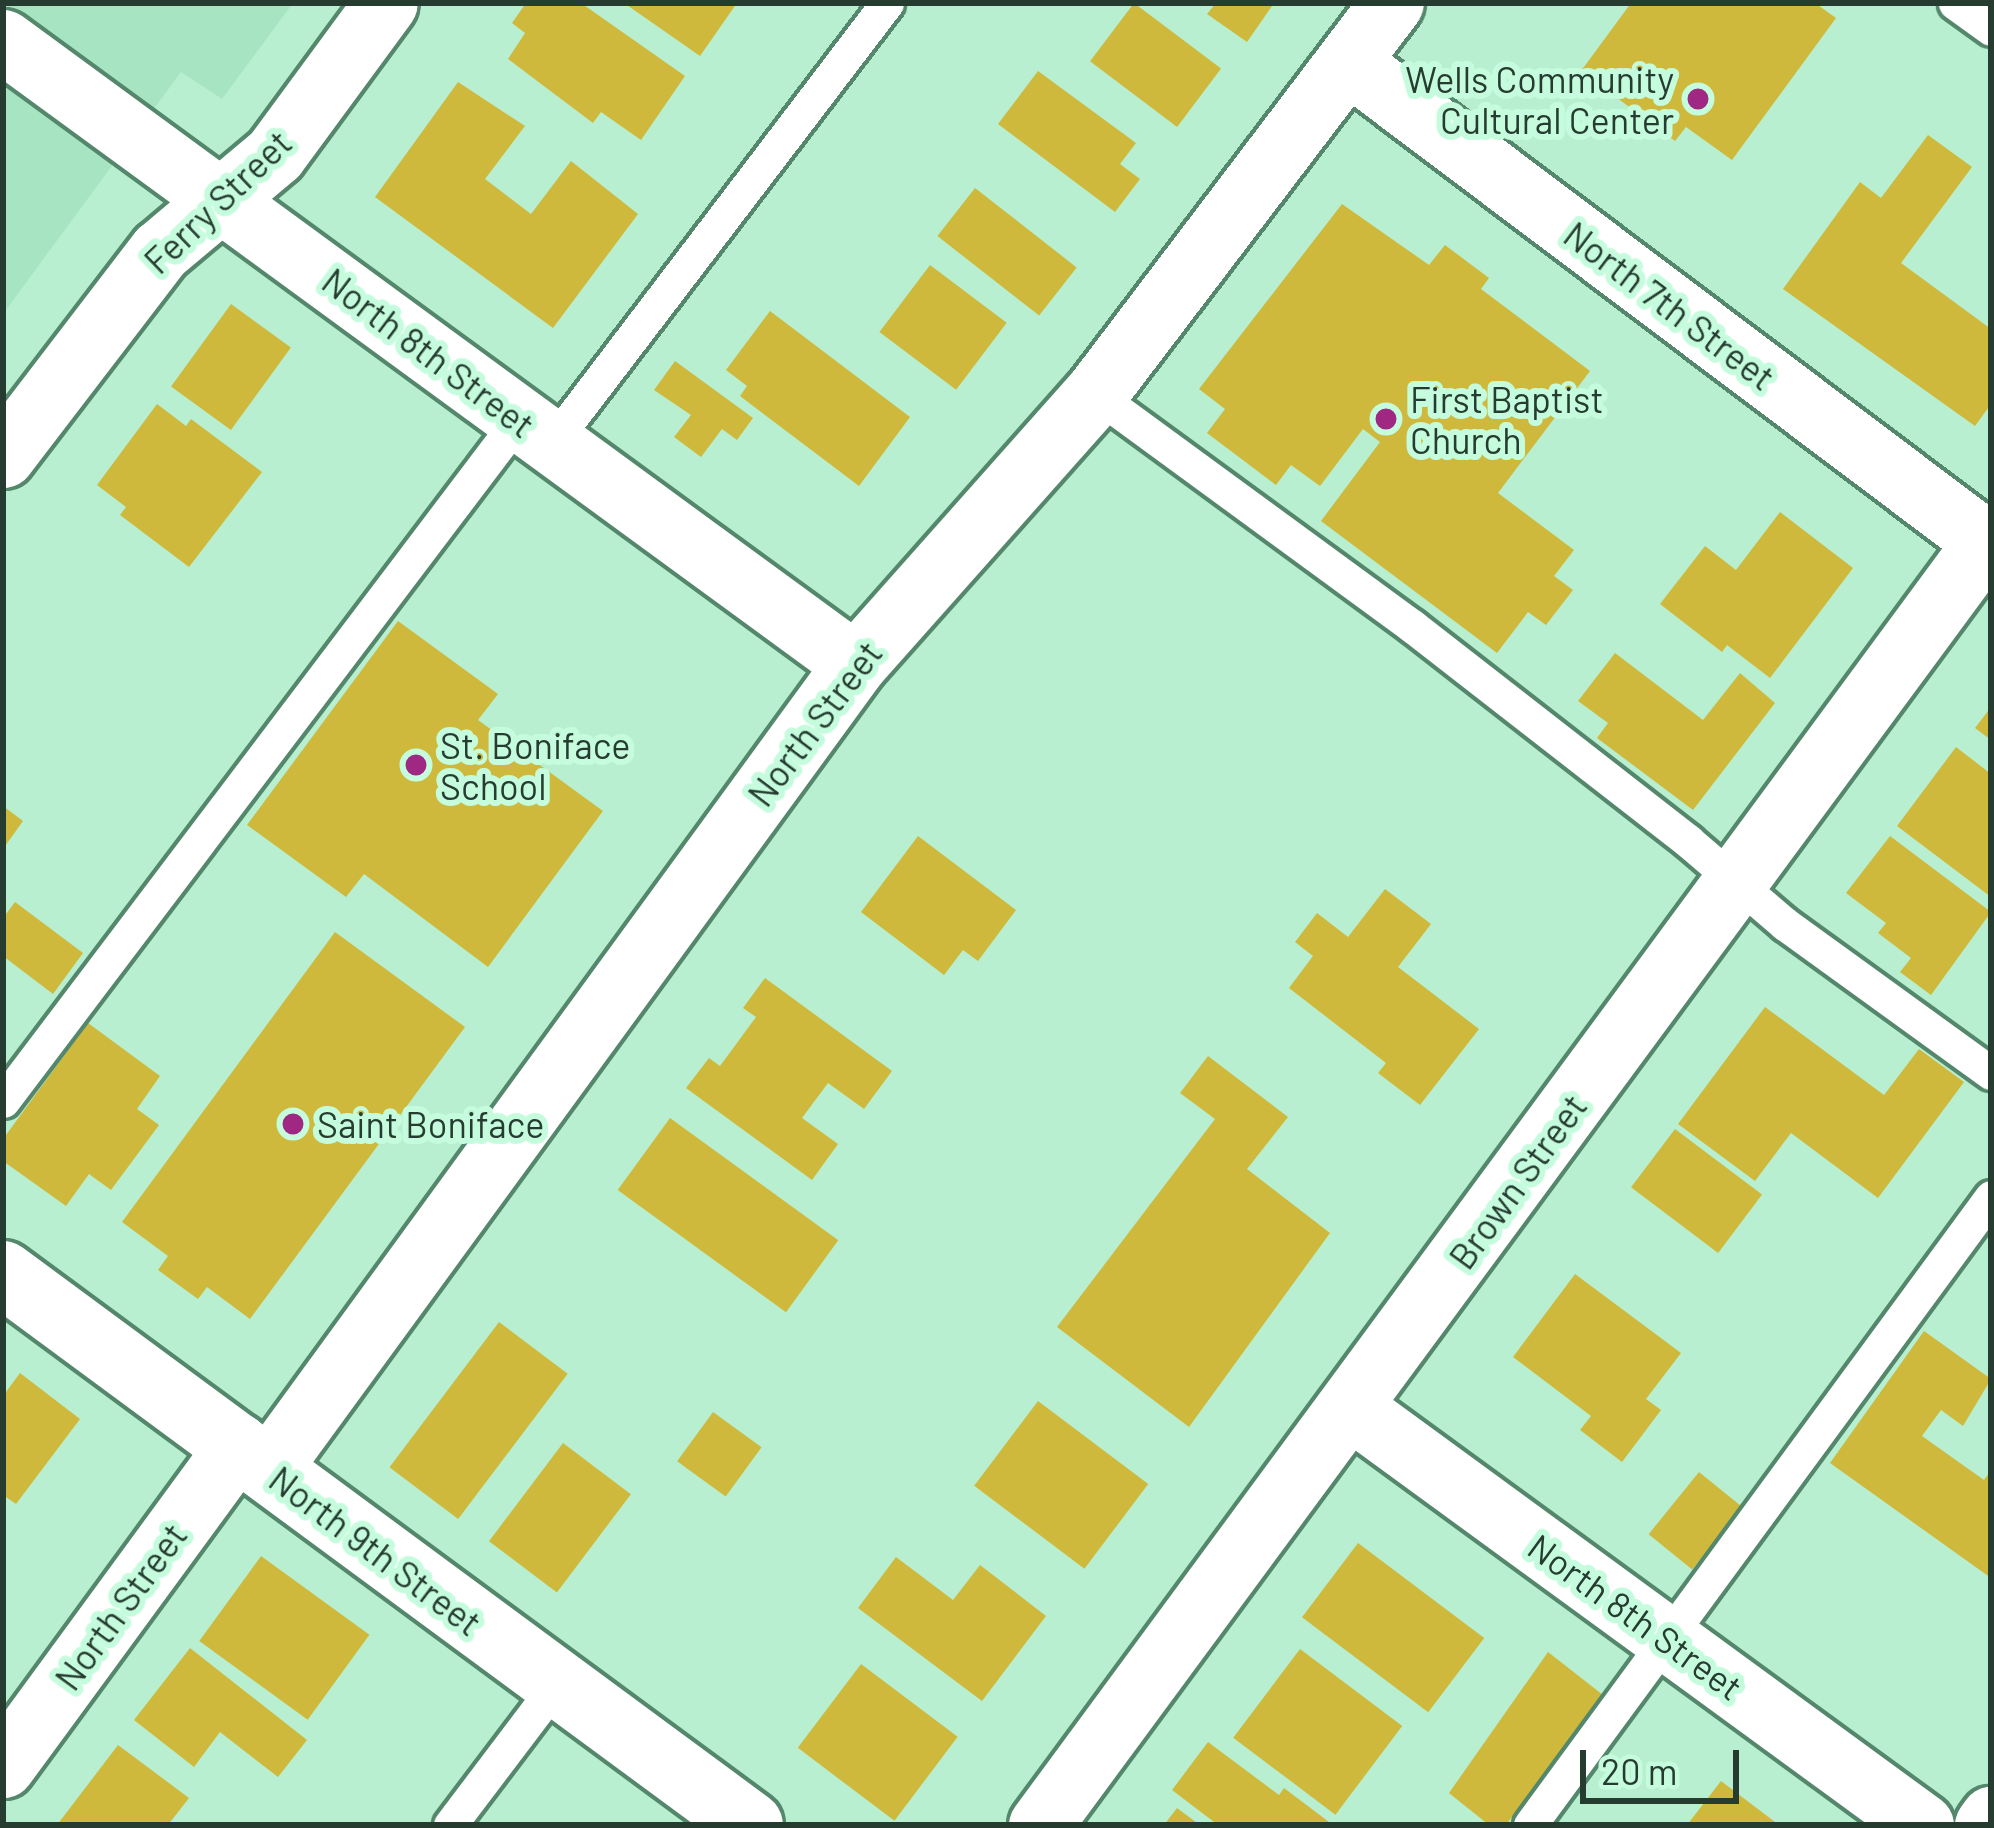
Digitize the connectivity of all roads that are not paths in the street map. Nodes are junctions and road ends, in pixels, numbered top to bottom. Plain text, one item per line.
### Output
1 (386, 3) edge
2 (887, 3) edge
3 (1392, 3) edge
4 (1954, 3) edge
5 (1991, 29) edge
6 (3, 41) edge
7 (1348, 63) junction
8 (222, 198) junction
9 (1095, 394) junction
10 (535, 431) junction
11 (3, 456) edge
12 (1989, 541) edge
13 (855, 664) junction
14 (1736, 884) junction
15 (1991, 1073) edge
16 (3, 1101) edge
17 (1991, 1198) edge
18 (3, 1274) edge
19 (1351, 1408) junction
20 (254, 1457) junction
21 (1668, 1639) junction
22 (556, 1685) junction
23 (3, 1766) edge
24 (450, 1825) edge
25 (750, 1825) edge
26 (1040, 1825) edge
27 (1530, 1825) edge
28 (1922, 1825) edge

1 - 8 street, Ferry Street
2 - 10 lane
3 - 7 street, North Street
4 - 5 lane
6 - 8 street, North 8th Street
7 - 9 street, North Street
7 - 12 street, North 7th Street
8 - 10 street, North 8th Street
8 - 11 street, Ferry Street
9 - 13 street, North Street
9 - 14 lane
10 - 13 street, North 8th Street
10 - 16 lane
12 - 14 street, Brown Street
13 - 20 street, North Street
14 - 15 lane
14 - 19 street, Brown Street
17 - 21 lane
18 - 20 main road, North 9th Street
19 - 21 street, North 8th Street
19 - 26 street, Brown Street
20 - 22 main road, North 9th Street
20 - 23 street, North Street
21 - 27 lane
21 - 28 street, North 8th Street
22 - 24 lane
22 - 25 main road, North 9th Street

